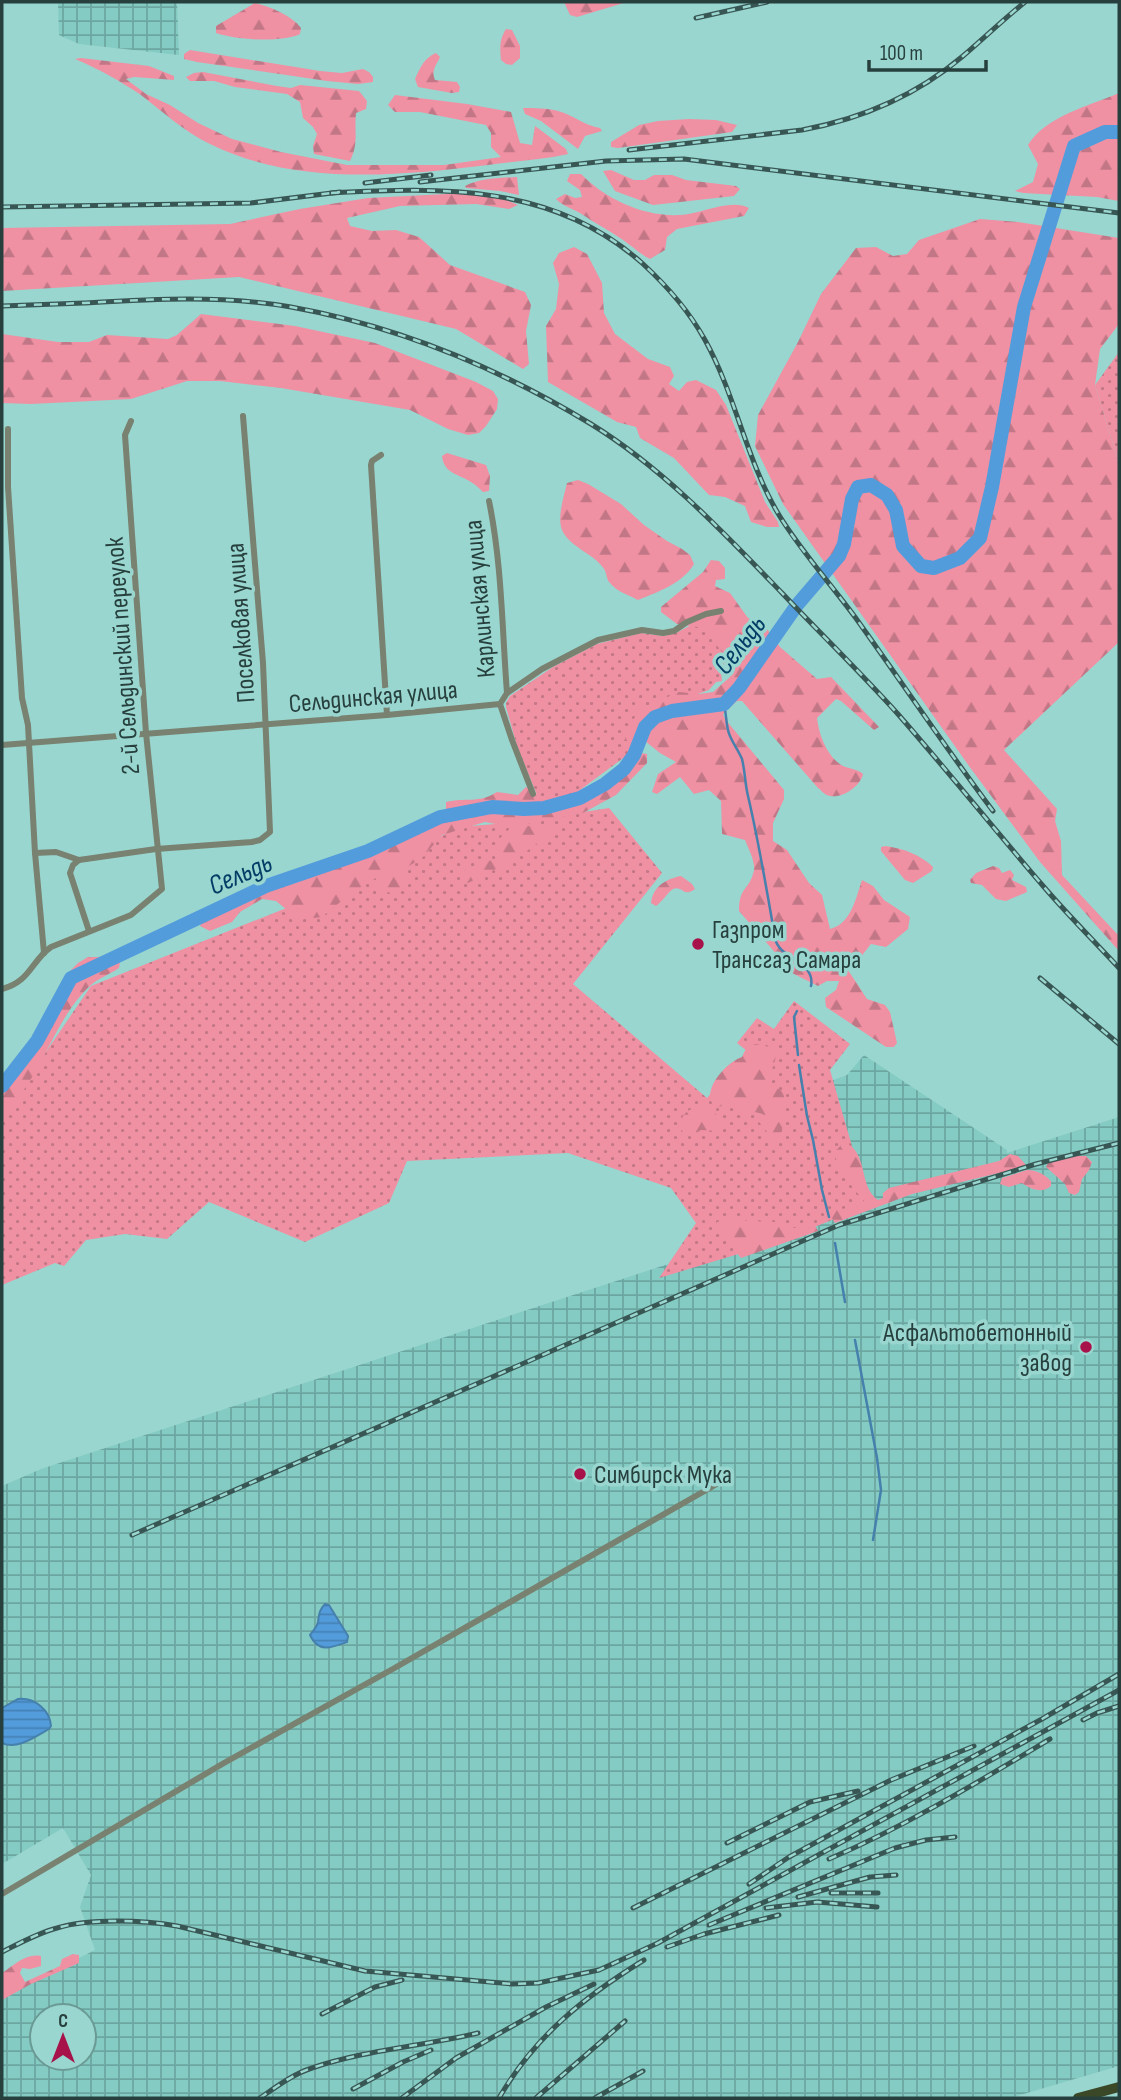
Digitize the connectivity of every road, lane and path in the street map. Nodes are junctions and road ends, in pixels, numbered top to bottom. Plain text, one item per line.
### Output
1 (243, 416) dead end
2 (131, 421) dead end
3 (8, 429) dead end
4 (381, 456) dead end
5 (489, 501) dead end
6 (720, 611) dead end
7 (507, 693) junction
8 (500, 704) junction
9 (387, 715) junction
10 (266, 724) junction
11 (146, 733) junction
12 (29, 743) junction
13 (2, 745) edge
14 (533, 794) dead end
15 (156, 849) junction
16 (35, 853) junction
17 (79, 860) junction
18 (89, 931) junction
19 (44, 953) junction
20 (2, 989) edge
21 (722, 1481) dead end
22 (2, 1894) edge
23 (1119, 2087) edge
24 (1078, 2098) edge

1 - 10 street, Поселковая улица
2 - 11 street, 2-й Сельдинский переулок
3 - 12 street
4 - 9 street
5 - 7 street, Карлинская улица
6 - 7 street
7 - 8 street
8 - 9 street, Сельдинская улица
8 - 14 street
9 - 10 street, Сельдинская улица
10 - 11 street, Сельдинская улица
10 - 15 street, Поселковая улица
11 - 12 street, Сельдинская улица
11 - 15 street, 2-й Сельдинский переулок
12 - 13 street, Сельдинская улица
12 - 16 street
15 - 17 street
15 - 18 street, 2-й Сельдинский переулок
16 - 17 street
16 - 19 street
17 - 18 street
18 - 19 street
19 - 20 street
21 - 22 street
23 - 24 main road

